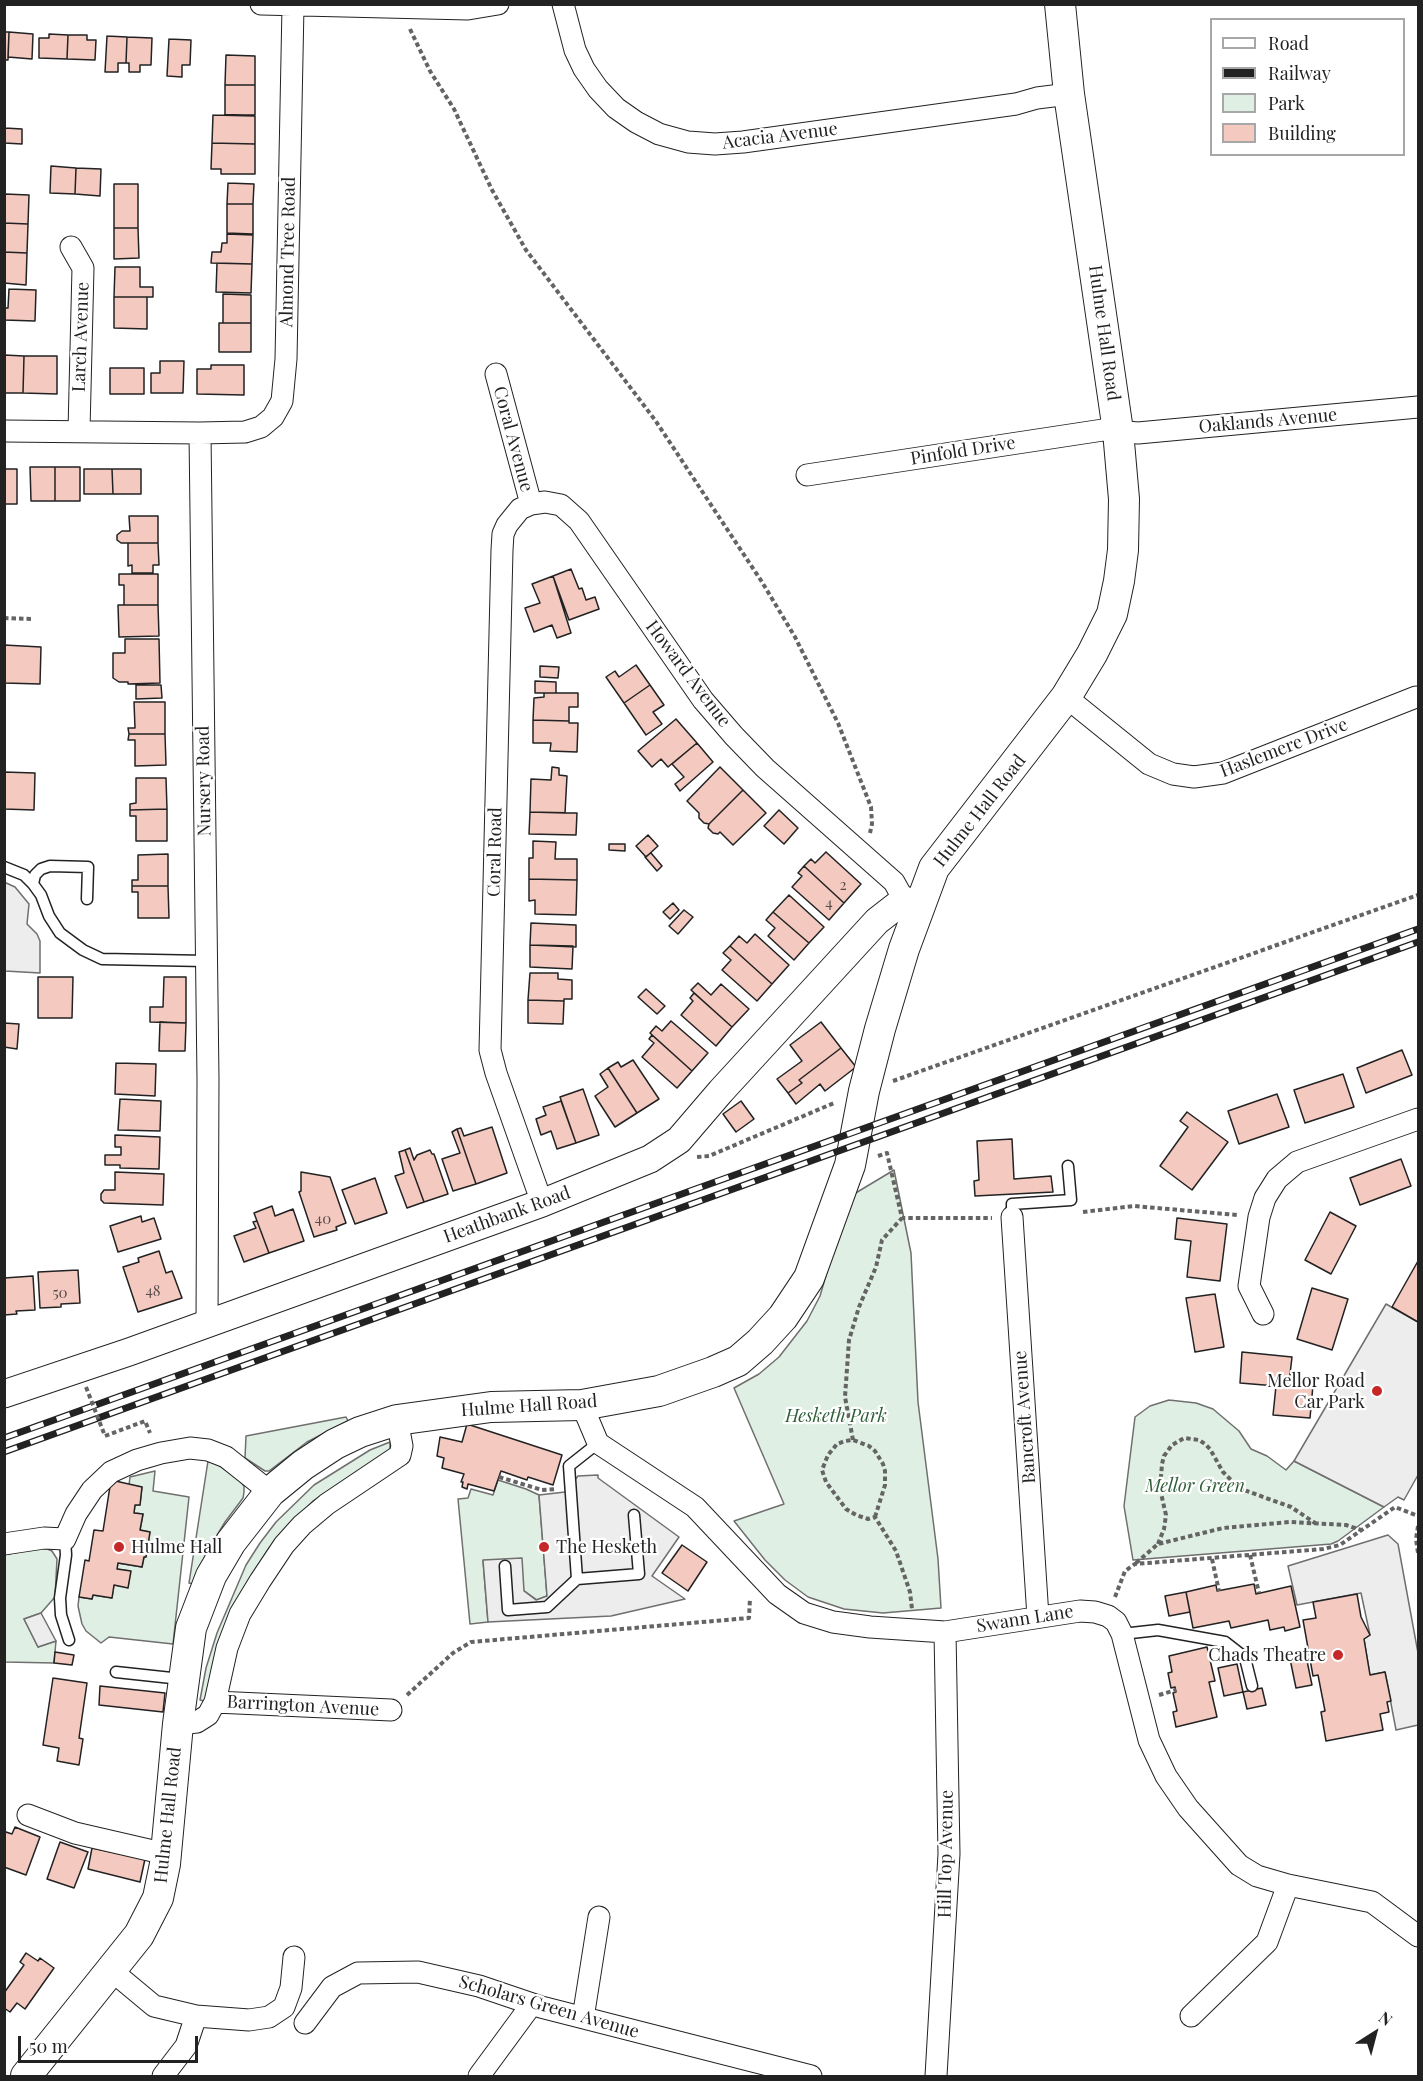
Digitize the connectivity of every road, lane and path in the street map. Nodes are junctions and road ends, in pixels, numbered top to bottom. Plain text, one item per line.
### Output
1 (261, 4) edge
2 (498, 4) edge
3 (563, 4) edge
4 (1060, 4) edge
5 (293, 6) junction
6 (407, 23) dead end
7 (1069, 94) junction
8 (71, 247) dead end
9 (496, 374) dead end
10 (1419, 407) edge
11 (4, 430) edge
12 (79, 430) junction
13 (1118, 431) junction
14 (200, 433) junction
15 (807, 475) dead end
16 (531, 504) junction
17 (4, 618) edge
18 (33, 619) dead end
19 (1066, 697) junction
20 (1416, 697) dead end
21 (867, 839) dead end
22 (4, 867) edge
23 (33, 884) junction
24 (1419, 895) edge
25 (87, 899) dead end
26 (912, 902) junction
27 (206, 960) junction
28 (890, 1082) dead end
29 (833, 1103) dead end
30 (1419, 1119) edge
31 (692, 1156) dead end
32 (1068, 1166) dead end
33 (542, 1203) junction
34 (1012, 1217) joint
35 (902, 1218) dead end
36 (1263, 1314) dead end
37 (207, 1324) junction
38 (86, 1386) dead end
39 (4, 1394) edge
40 (582, 1405) junction
41 (397, 1420) junction
42 (125, 1428) dead end
43 (853, 1440) junction
44 (598, 1443) junction
45 (499, 1477) dead end
46 (571, 1488) junction
47 (270, 1492) junction
48 (634, 1515) dead end
49 (1419, 1516) edge
50 (875, 1517) junction
51 (1315, 1523) junction
52 (1419, 1526) edge
53 (1362, 1530) junction
54 (65, 1539) junction
55 (4, 1544) edge
56 (1158, 1544) junction
57 (1419, 1553) edge
58 (1250, 1555) junction
59 (1212, 1559) junction
60 (1135, 1564) junction
61 (505, 1566) dead end
62 (752, 1568) junction
63 (577, 1579) junction
64 (1220, 1591) dead end
65 (1259, 1593) dead end
66 (1108, 1616) junction
67 (1038, 1617) junction
68 (914, 1630) junction
69 (945, 1632) junction
70 (1122, 1634) junction
71 (69, 1640) dead end
72 (116, 1672) dead end
73 (183, 1679) junction
74 (1252, 1686) dead end
75 (214, 1702) junction
76 (391, 1710) joint
77 (178, 1724) junction
78 (28, 1815) dead end
79 (166, 1854) junction
80 (1288, 1886) junction
81 (599, 1917) dead end
82 (1419, 1936) edge
83 (294, 1957) dead end
84 (112, 1971) junction
85 (532, 2004) junction
86 (196, 2016) junction
87 (1191, 2016) dead end
88 (583, 2018) junction
89 (305, 2023) dead end
90 (26, 2076) edge
91 (163, 2076) edge
92 (479, 2076) edge
93 (811, 2076) edge
94 (936, 2076) edge

1 - 5 street
2 - 5 street
3 - 7 street, Acacia Avenue
4 - 7 main road, Hulme Hall Road
5 - 14 street, Almond Tree Road
6 - 21 path
7 - 13 main road, Hulme Hall Road
8 - 12 street, Larch Avenue
9 - 16 street, Coral Avenue
10 - 13 street, Oaklands Avenue
11 - 12 street
12 - 14 street
13 - 15 street, Pinfold Drive
13 - 19 main road, Hulme Hall Road
14 - 27 street, Nursery Road
16 - 26 street, Howard Avenue
16 - 33 street, Coral Road
17 - 18 path
19 - 20 street, Haslemere Drive
19 - 26 main road, Hulme Hall Road
22 - 23 lane
23 - 25 lane
23 - 27 lane
24 - 28 path
26 - 33 street, Heathbank Road
26 - 40 main road, Hulme Hall Road
27 - 37 street, Nursery Road
29 - 31 path
30 - 36 street
32 - 34 lane
33 - 37 street, Heathbank Road
34 - 67 street, Bancroft Avenue
35 - 43 path
37 - 39 street, Heathbank Road
38 - 42 path, bridge
40 - 41 main road, Hulme Hall Road
40 - 44 street
41 - 47 main road, Hulme Hall Road
41 - 75 street
43 - 50 path
43 - 50 path
44 - 46 lane
44 - 62 street, Swann Lane
45 - 46 path
46 - 63 lane
47 - 54 street
47 - 73 main road, Hulme Hall Road
48 - 63 lane
49 - 53 path
50 - 68 path
51 - 53 path
51 - 56 path
51 - 56 path
52 - 57 path
53 - 58 path
54 - 55 street
54 - 71 lane
56 - 60 path
58 - 59 path
58 - 65 path
59 - 60 path
59 - 64 path
60 - 66 path
61 - 63 lane
62 - 68 street, Swann Lane
62 - 76 path
66 - 67 street, Swann Lane
66 - 70 street
67 - 69 street, Swann Lane
68 - 69 street, Swann Lane
69 - 94 street, Hill Top Avenue
70 - 74 lane
70 - 80 street
72 - 73 lane
73 - 77 main road, Hulme Hall Road
75 - 76 street, Barrington Avenue
75 - 77 street, Hulme Hall Road
77 - 79 main road, Hulme Hall Road
78 - 79 street
79 - 84 main road, Hulme Hall Road
80 - 82 street
80 - 87 street
81 - 88 street
83 - 86 street
84 - 86 street
84 - 90 main road, Hulme Hall Road
85 - 88 street, Scholars Green Avenue
85 - 89 street, Scholars Green Avenue
85 - 92 street
86 - 91 street
88 - 93 street, Scholars Green Avenue

